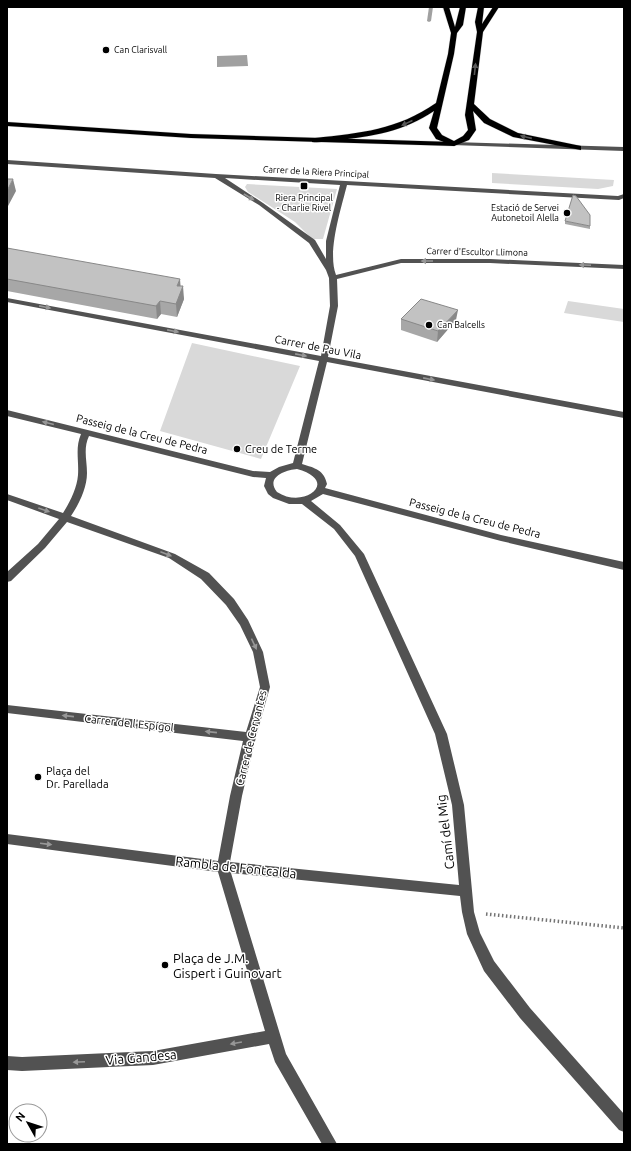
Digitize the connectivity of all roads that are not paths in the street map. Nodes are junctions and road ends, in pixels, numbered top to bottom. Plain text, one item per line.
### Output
1 (446, 7) edge
2 (462, 7) edge
3 (481, 7) edge
4 (496, 7) edge
5 (480, 32) junction
6 (454, 33) junction
7 (440, 103) junction
8 (471, 106) junction
9 (7, 124) edge
10 (315, 140) junction
11 (454, 144) junction
12 (578, 148) junction
13 (624, 149) edge
14 (7, 162) edge
15 (216, 176) junction
16 (344, 183) junction
17 (622, 197) edge
18 (624, 205) edge
19 (330, 241) junction
20 (312, 242) junction
21 (624, 267) edge
22 (331, 274) junction
23 (7, 300) edge
24 (324, 359) junction
25 (7, 413) edge
26 (624, 416) edge
27 (86, 432) junction
28 (297, 466) junction
29 (272, 475) junction
30 (321, 490) junction
31 (7, 497) edge
32 (304, 501) junction
33 (66, 518) junction
34 (624, 566) edge
35 (7, 578) edge
36 (7, 709) edge
37 (250, 737) junction
38 (7, 839) edge
39 (223, 867) junction
40 (465, 891) junction
41 (274, 1036) junction
42 (7, 1063) edge
43 (624, 1125) edge
44 (330, 1144) edge

1 - 6 highway
2 - 6 highway
3 - 5 highway
4 - 5 highway
8 -> 5 highway
6 - 7 highway
7 -> 10 highway
7 - 11 highway
8 - 11 highway
12 -> 8 highway
9 - 10 main road
10 - 11 main road
11 - 12 street
12 - 13 street
14 - 15 street, Carrer de la Riera Principal
15 - 16 street, Carrer de la Riera Principal
15 -> 20 street
16 - 17 street, Carrer de la Riera Principal
16 - 19 street
17 - 18 street
19 - 20 street
19 - 22 street
20 - 22 street
21 -> 22 street, Carrer d'Escultor Llimona
22 - 24 street
23 -> 24 street, Carrer de Pau Vila
24 -> 26 street, Carrer de Pau Vila
24 - 28 street
27 -> 25 street, Passeig de la Creu de Pedra
27 - 29 street, Passeig de la Creu de Pedra
27 - 33 street
28 - 29 street
28 - 30 street
29 - 32 street
30 - 32 street
30 - 34 street, Passeig de la Creu de Pedra
31 -> 33 street, Carrer de Cervantes
32 - 40 street, Camí del Mig
33 - 35 street
33 -> 37 street, Carrer de Cervantes
37 -> 36 street, Carrer de l'Espígol
37 - 39 street, Carrer de Cervantes
38 -> 39 street, Rambla de Fontcalda
39 - 40 street, Rambla de Fontcalda
39 - 41 street
40 - 43 street, Camí del Mig
41 -> 42 street, Via Gandesa
41 - 44 street

